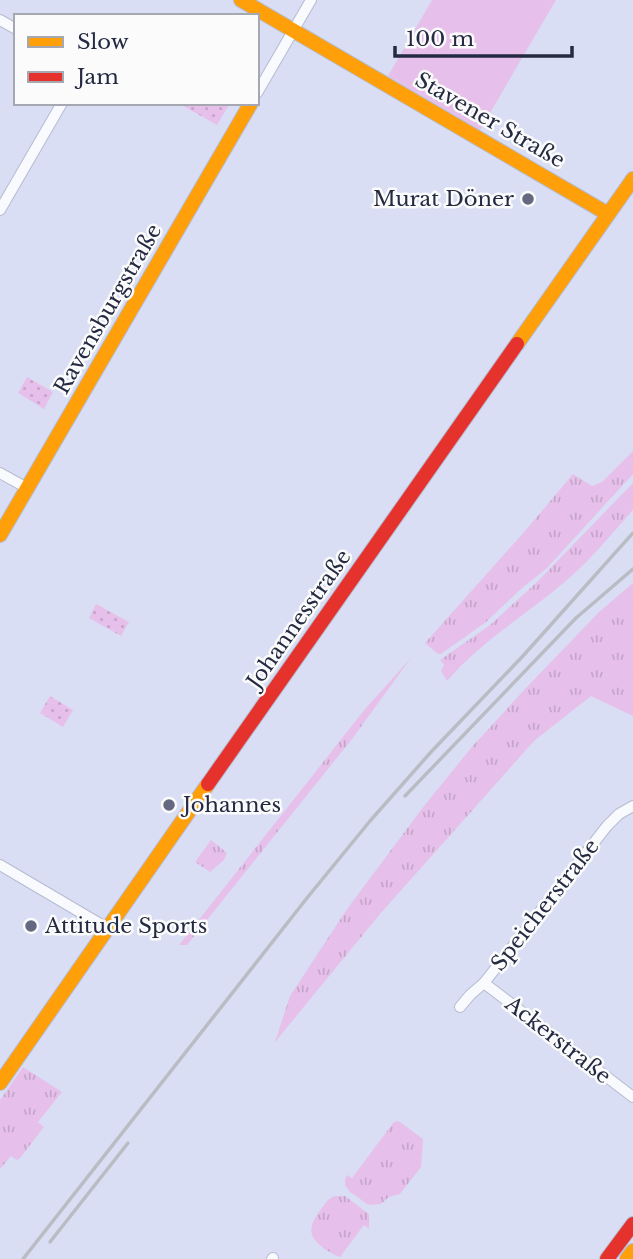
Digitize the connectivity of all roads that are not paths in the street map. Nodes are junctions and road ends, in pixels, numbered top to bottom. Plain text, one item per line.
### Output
1 (240, 0) edge
2 (311, 0) edge
3 (294, 30) junction
4 (259, 90) edge
5 (61, 105) edge
6 (250, 105) edge
7 (633, 179) edge
8 (0, 210) edge
9 (608, 214) junction
10 (0, 473) edge
11 (27, 488) junction
12 (0, 535) edge
13 (633, 806) edge
14 (0, 865) edge
15 (107, 928) junction
16 (484, 983) junction
17 (460, 1007) dead end
18 (0, 1083) edge
19 (633, 1097) edge
20 (633, 1224) edge
21 (633, 1251) edge
22 (607, 1259) edge
23 (627, 1259) edge

1 - 3 main road, Stavener Straße
2 - 3 street
3 - 4 street
3 - 9 main road, Stavener Straße
5 - 8 street
6 - 11 main road, Ravensburgstraße
7 - 9 main road, Johannesstraße
9 - 15 main road, Johannesstraße
10 - 11 street
11 - 12 main road, Ravensburgstraße
13 - 16 street, Speicherstraße
14 - 15 street
15 - 18 main road, Johannesstraße
16 - 17 street, Speicherstraße
16 - 19 street, Ackerstraße
20 - 22 main road
21 - 23 main road

